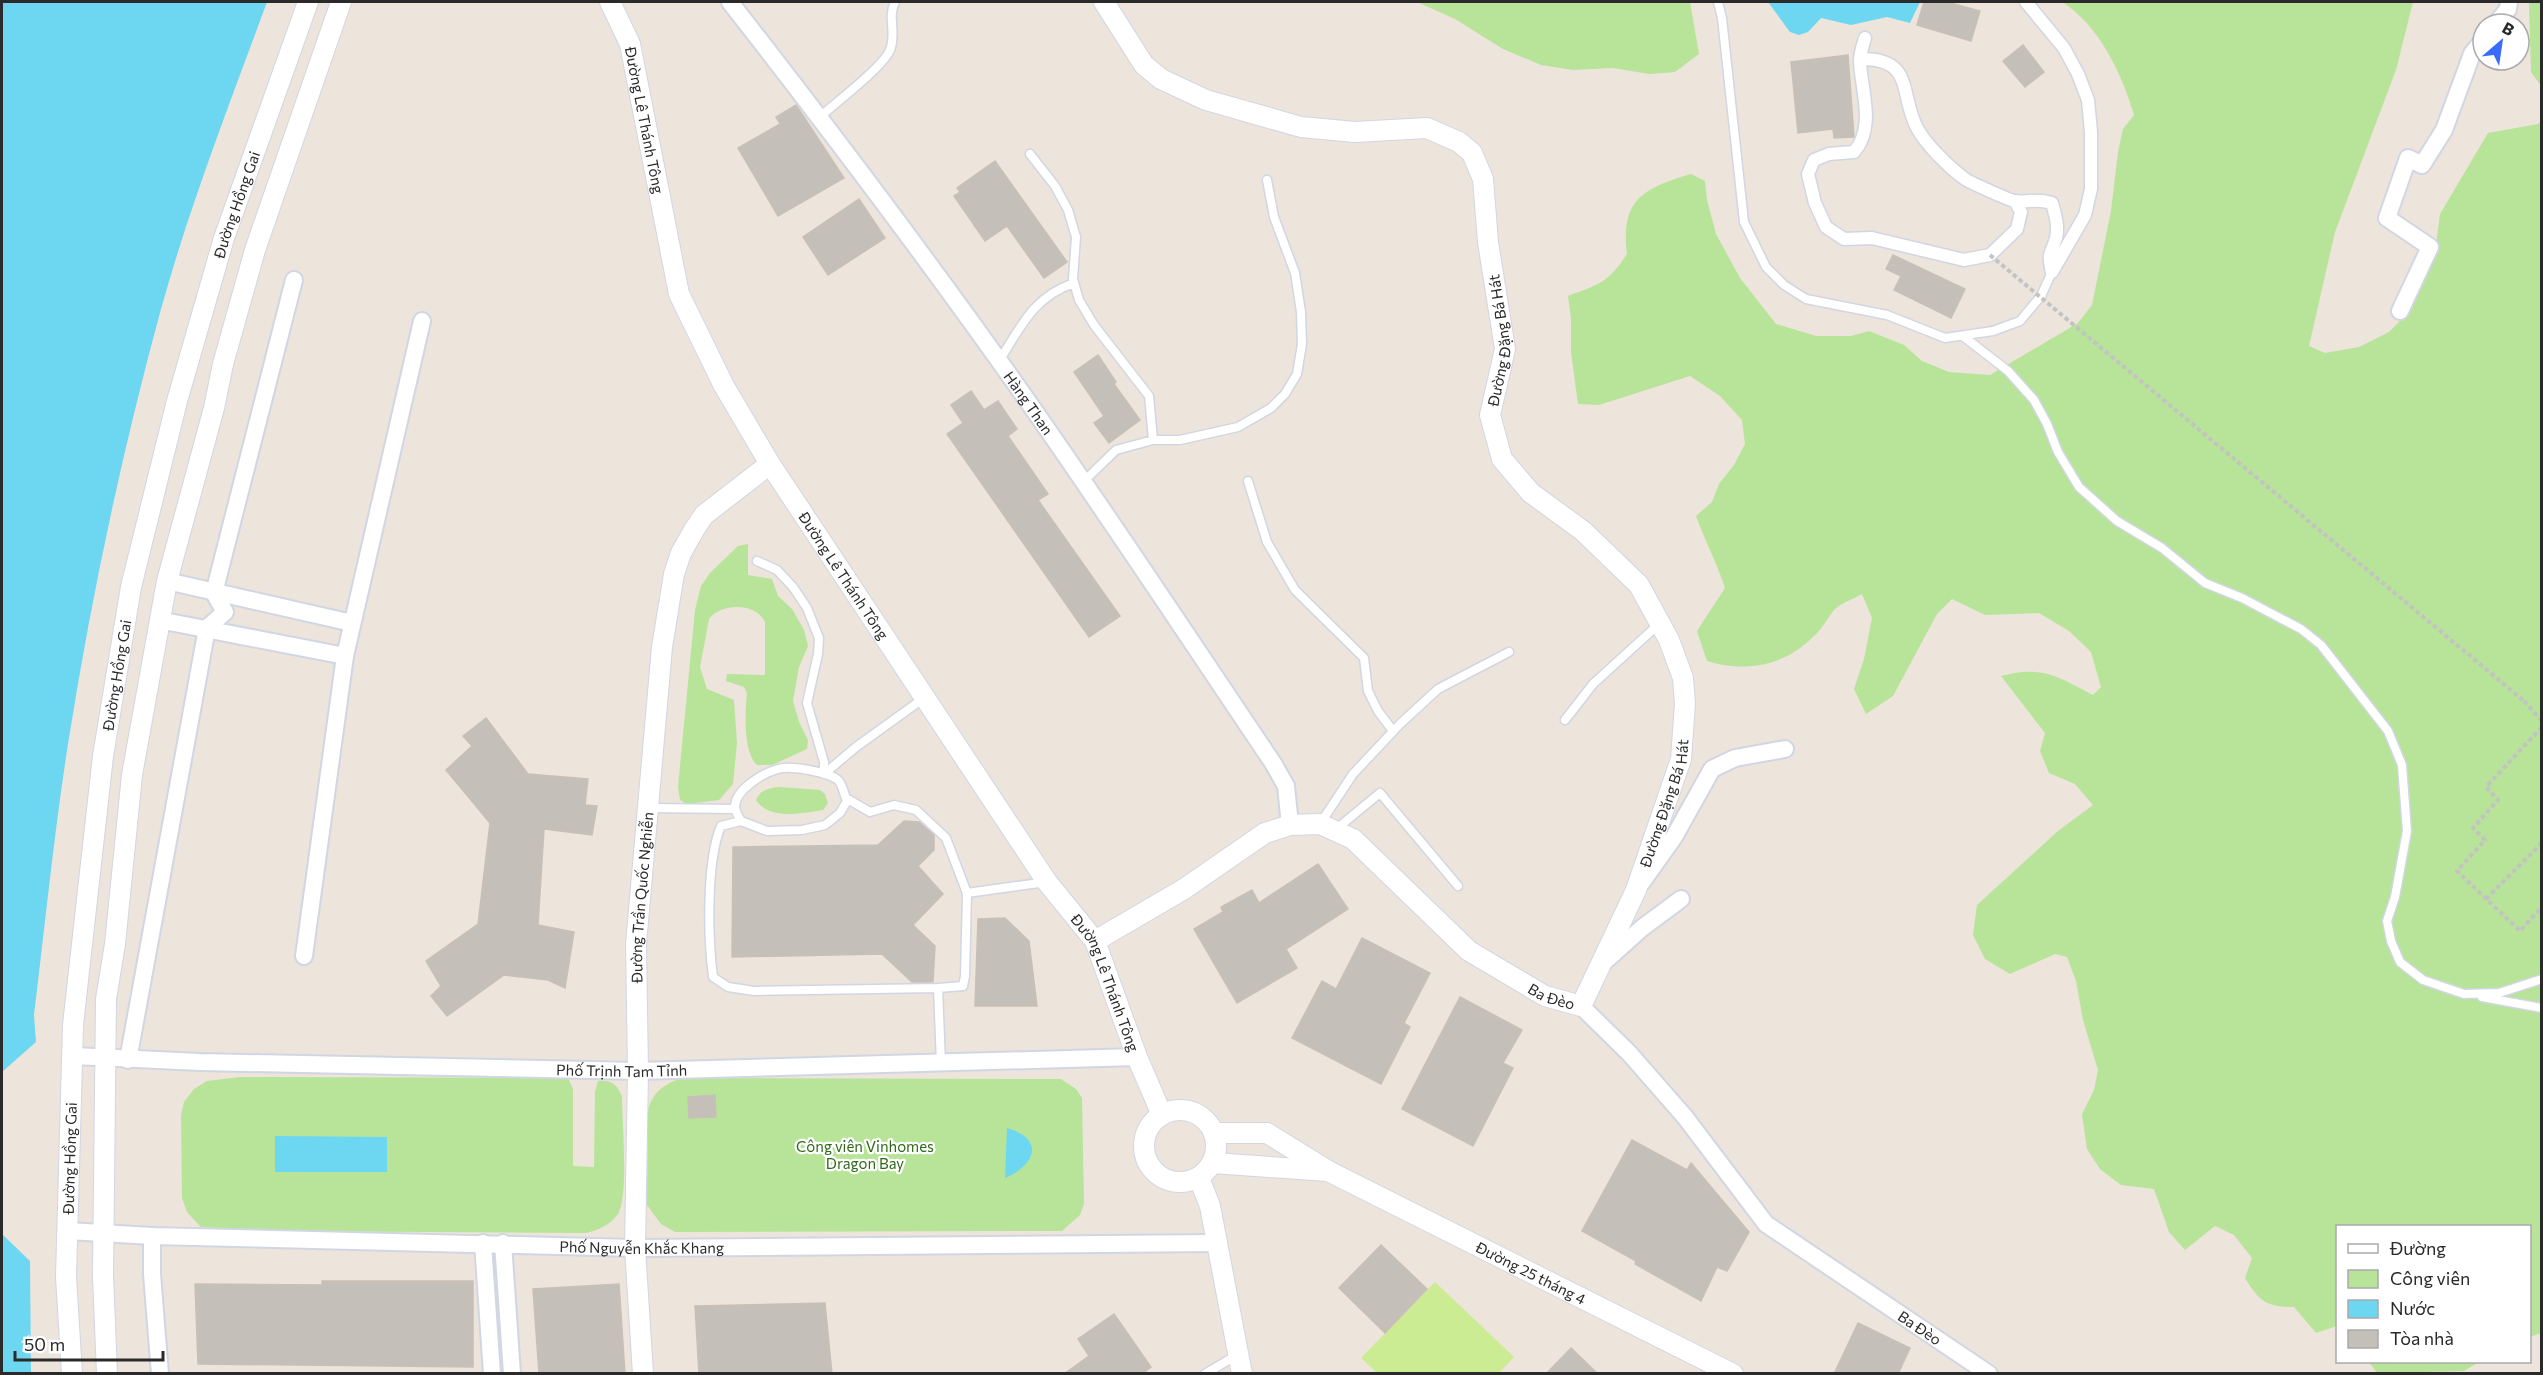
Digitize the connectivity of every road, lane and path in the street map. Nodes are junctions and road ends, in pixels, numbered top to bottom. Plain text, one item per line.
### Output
1 (308, 2) edge
2 (341, 2) edge
3 (610, 2) edge
4 (730, 2) edge
5 (895, 2) edge
6 (1104, 2) edge
7 (1718, 2) edge
8 (2026, 2) edge
9 (1865, 38) dead end
10 (2471, 57) edge
11 (1860, 59) junction
12 (820, 117) junction
13 (1030, 154) dead end
14 (1267, 180) dead end
15 (2015, 201) junction
16 (1990, 255) junction
17 (2052, 272) junction
18 (294, 280) dead end
19 (1074, 283) junction
20 (2400, 311) dead end
21 (422, 321) dead end
22 (1964, 337) junction
23 (192, 347) junction
24 (226, 354) junction
25 (999, 362) junction
26 (1153, 440) junction
27 (770, 464) junction
28 (1248, 481) dead end
29 (1083, 482) junction
30 (758, 561) dead end
31 (167, 581) junction
32 (214, 593) junction
33 (159, 620) junction
34 (352, 623) junction
35 (1660, 624) junction
36 (207, 628) junction
37 (1509, 652) dead end
38 (345, 656) junction
39 (924, 697) junction
40 (1565, 720) dead end
41 (2541, 721) edge
42 (2541, 727) edge
43 (1393, 731) junction
44 (1785, 749) dead end
45 (824, 774) junction
46 (846, 798) junction
47 (647, 808) junction
48 (735, 809) junction
49 (741, 821) junction
50 (1290, 825) junction
51 (1327, 827) junction
52 (2541, 843) edge
53 (1047, 882) junction
54 (1458, 886) dead end
55 (1636, 890) junction
56 (967, 893) junction
57 (1681, 899) dead end
58 (2486, 899) junction
59 (2541, 907) edge
60 (1095, 941) junction
61 (304, 956) dead end
62 (1601, 965) junction
63 (2541, 979) edge
64 (938, 988) junction
65 (2464, 994) junction
66 (1581, 1006) junction
67 (2541, 1008) edge
68 (73, 1056) junction
69 (1137, 1058) junction
70 (105, 1059) junction
71 (128, 1060) junction
72 (941, 1064) junction
73 (638, 1071) junction
74 (1162, 1115) junction
75 (1214, 1133) junction
76 (1213, 1163) junction
77 (1330, 1172) junction
78 (1199, 1178) junction
79 (68, 1231) junction
80 (103, 1234) junction
81 (152, 1236) junction
82 (483, 1243) junction
83 (503, 1243) junction
84 (1216, 1243) junction
85 (635, 1248) junction
86 (1240, 1364) edge
87 (72, 1374) edge
88 (107, 1374) edge
89 (160, 1374) edge
90 (492, 1374) edge
91 (512, 1374) edge
92 (643, 1374) edge
93 (1205, 1374) edge
94 (1733, 1374) edge
95 (1989, 1374) edge

1 - 23 street, Đường Hồng Gai
2 - 24 street
3 - 27 street, Đường Lê Thánh Tông
4 - 12 street, Hàng Than
5 - 12 lane
6 - 35 street, Đường Đặng Bá Hát
7 - 22 lane
8 - 17 street
9 - 11 street
10 - 20 street
11 - 15 street
11 - 16 street
12 - 25 street, Hàng Than
13 - 19 lane
14 - 26 lane
15 - 16 street
15 - 17 street
16 - 41 path, bridge
17 - 22 lane
18 - 32 street
19 - 25 lane
19 - 26 lane
21 - 34 street
22 - 65 lane
23 - 24 street
23 - 68 street, Đường Hồng Gai
24 - 31 street
25 - 29 street, Hàng Than
26 - 29 lane
27 - 39 street, Đường Lê Thánh Tông
27 - 47 street, Đường Trần Quốc Nghiễn
28 - 43 lane
29 - 50 street, Hàng Than
30 - 45 lane
31 - 32 street
31 - 33 street
32 - 34 street
32 - 36 street
33 - 36 street
33 - 70 street
34 - 38 street
35 - 40 lane
35 - 55 street, Đường Đặng Bá Hát
36 - 38 street
36 - 71 street
37 - 43 lane
38 - 61 street
39 - 45 lane
39 - 53 street, Đường Lê Thánh Tông
42 - 58 path
43 - 51 lane
44 - 55 street
45 - 46 lane
45 - 48 lane
46 - 49 lane
46 - 56 lane
47 - 48 lane
47 - 73 street, Đường Trần Quốc Nghiễn
48 - 49 lane
49 - 64 lane
50 - 51 street
50 - 60 street
51 - 54 lane
51 - 66 street, Ba Đèo
52 - 58 path
53 - 56 lane
53 - 60 street, Đường Lê Thánh Tông
55 - 62 street, Đường Đặng Bá Hát
56 - 64 lane
57 - 62 street
58 - 59 path
60 - 69 street, Đường Lê Thánh Tông
62 - 66 street, Đường Đặng Bá Hát
63 - 65 lane
64 - 72 lane
65 - 67 lane
66 - 95 street, Ba Đèo
68 - 70 street
68 - 79 street, Đường Hồng Gai
69 - 72 street, Phố Trịnh Tam Tỉnh
69 - 74 street, Đường Lê Thánh Tông
70 - 71 street, Phố Trịnh Tam Tỉnh
70 - 80 street
71 - 73 street, Phố Trịnh Tam Tỉnh
72 - 73 street, Phố Trịnh Tam Tỉnh
73 - 85 street, Đường Trần Quốc Nghiễn
74 - 75 street
74 - 78 street
75 - 76 street
75 - 77 street, Đường 25 tháng 4
76 - 77 street, Đường 25 tháng 4
76 - 78 street
77 - 94 street, Đường 25 tháng 4
78 - 84 street
79 - 80 street, Phố Nguyễn Khắc Khang
79 - 87 street, Đường Hồng Gai
80 - 81 street, Phố Nguyễn Khắc Khang
80 - 88 street
81 - 82 street, Phố Nguyễn Khắc Khang
81 - 89 street
82 - 83 street, Phố Nguyễn Khắc Khang
82 - 90 street
83 - 85 street, Phố Nguyễn Khắc Khang
83 - 91 street
84 - 85 street, Phố Nguyễn Khắc Khang
84 - 86 street
85 - 92 street, Đường Trần Quốc Nghiễn
86 - 93 lane

